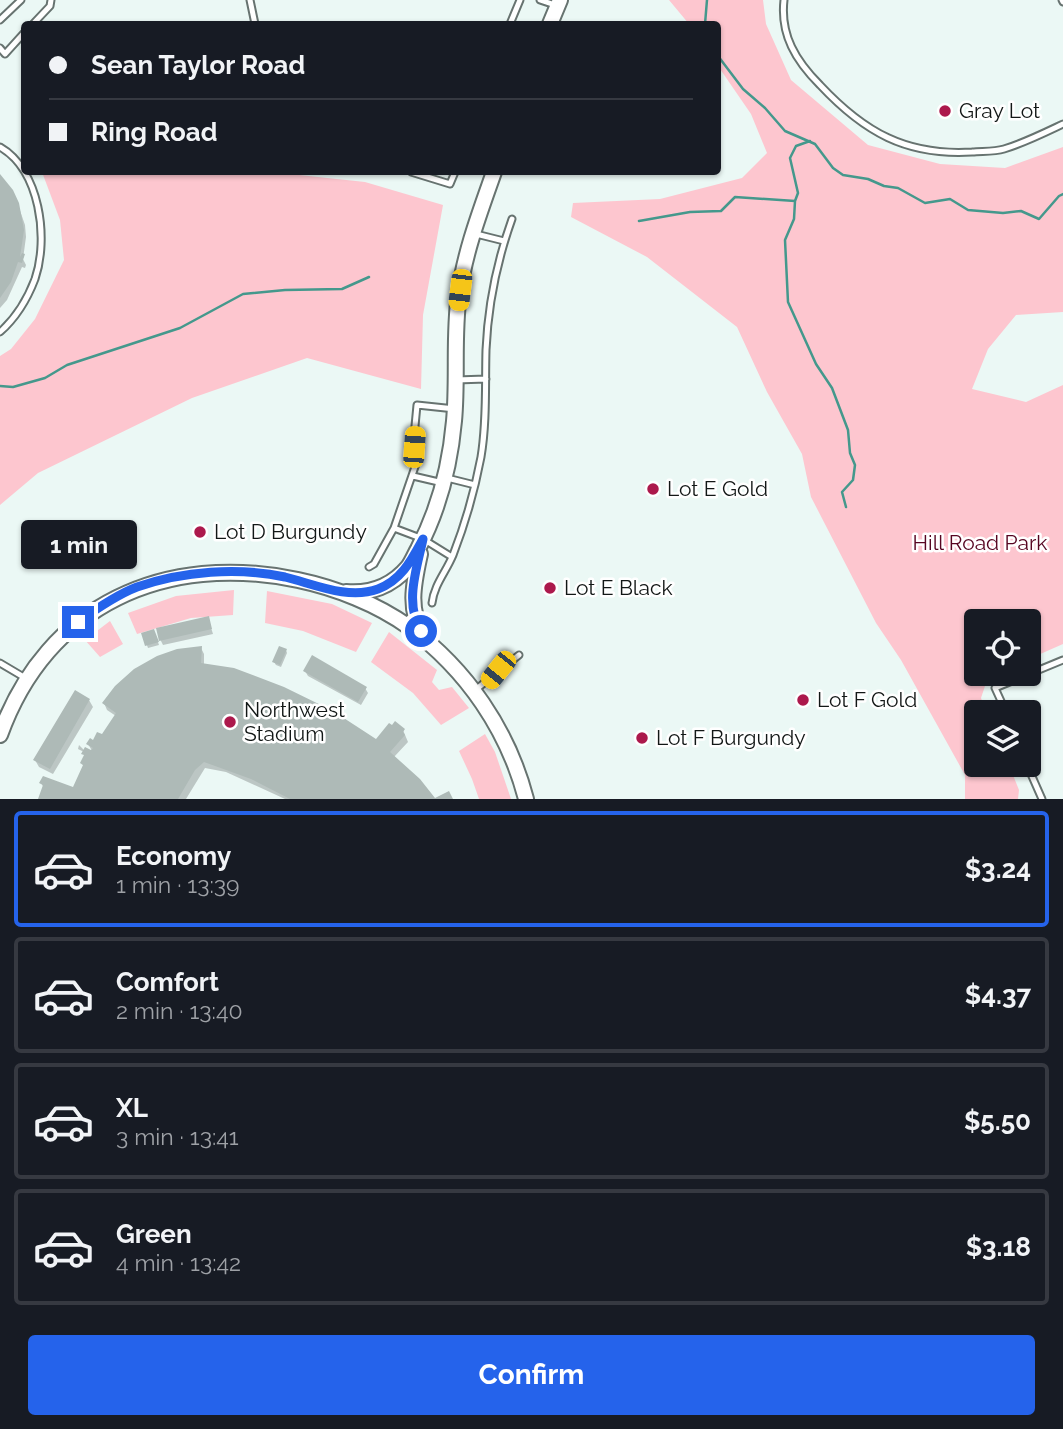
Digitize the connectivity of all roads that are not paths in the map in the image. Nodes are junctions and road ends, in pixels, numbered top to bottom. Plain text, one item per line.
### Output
1 (21, 0) edge
2 (51, 0) edge
3 (250, 0) edge
4 (520, 0) edge
5 (540, 0) edge
6 (783, 0) edge
7 (559, 3) edge
8 (0, 20) edge
9 (36, 21) edge
10 (254, 21) edge
11 (511, 21) edge
12 (552, 21) edge
13 (21, 36) edge
14 (0, 48) edge
15 (1063, 124) edge
16 (0, 147) edge
17 (21, 168) edge
18 (26, 175) edge
19 (421, 175) edge
20 (454, 175) edge
21 (493, 175) edge
22 (512, 219) dead end
23 (473, 233) junction
24 (504, 241) junction
25 (0, 332) edge
26 (486, 379) junction
27 (456, 380) junction
28 (455, 409) junction
29 (412, 476) junction
30 (444, 480) junction
31 (475, 485) junction
32 (394, 528) junction
33 (423, 539) junction
34 (452, 556) junction
35 (369, 566) dead end
36 (341, 592) junction
37 (432, 603) dead end
38 (430, 645) junction
39 (519, 655) dead end
40 (1063, 660) edge
41 (0, 663) edge
42 (27, 679) junction
43 (474, 691) junction
44 (1000, 700) edge
45 (0, 735) edge
46 (1032, 777) edge
47 (526, 799) edge
48 (1042, 799) edge

1 - 8 lane
2 - 9 lane
3 - 10 lane
4 - 11 lane
5 - 7 lane
6 - 15 lane
7 - 12 main road
13 - 14 lane
16 - 17 lane
18 - 25 lane
19 - 20 lane
21 - 23 main road
22 - 24 lane
23 - 24 lane
23 - 27 main road
24 - 26 lane
26 - 27 lane
26 - 31 lane
27 - 28 main road
28 - 29 lane
28 - 30 main road
29 - 30 lane
29 - 32 lane
30 - 31 lane
30 - 33 main road
31 - 34 lane
32 - 33 lane
32 - 35 lane
33 - 34 lane
33 - 36 main road
33 - 38 main road
34 - 37 lane
36 - 38 main road
36 - 42 main road
38 - 43 main road
39 - 43 lane
40 - 44 lane
41 - 42 lane
42 - 45 main road
43 - 47 main road
46 - 48 lane

